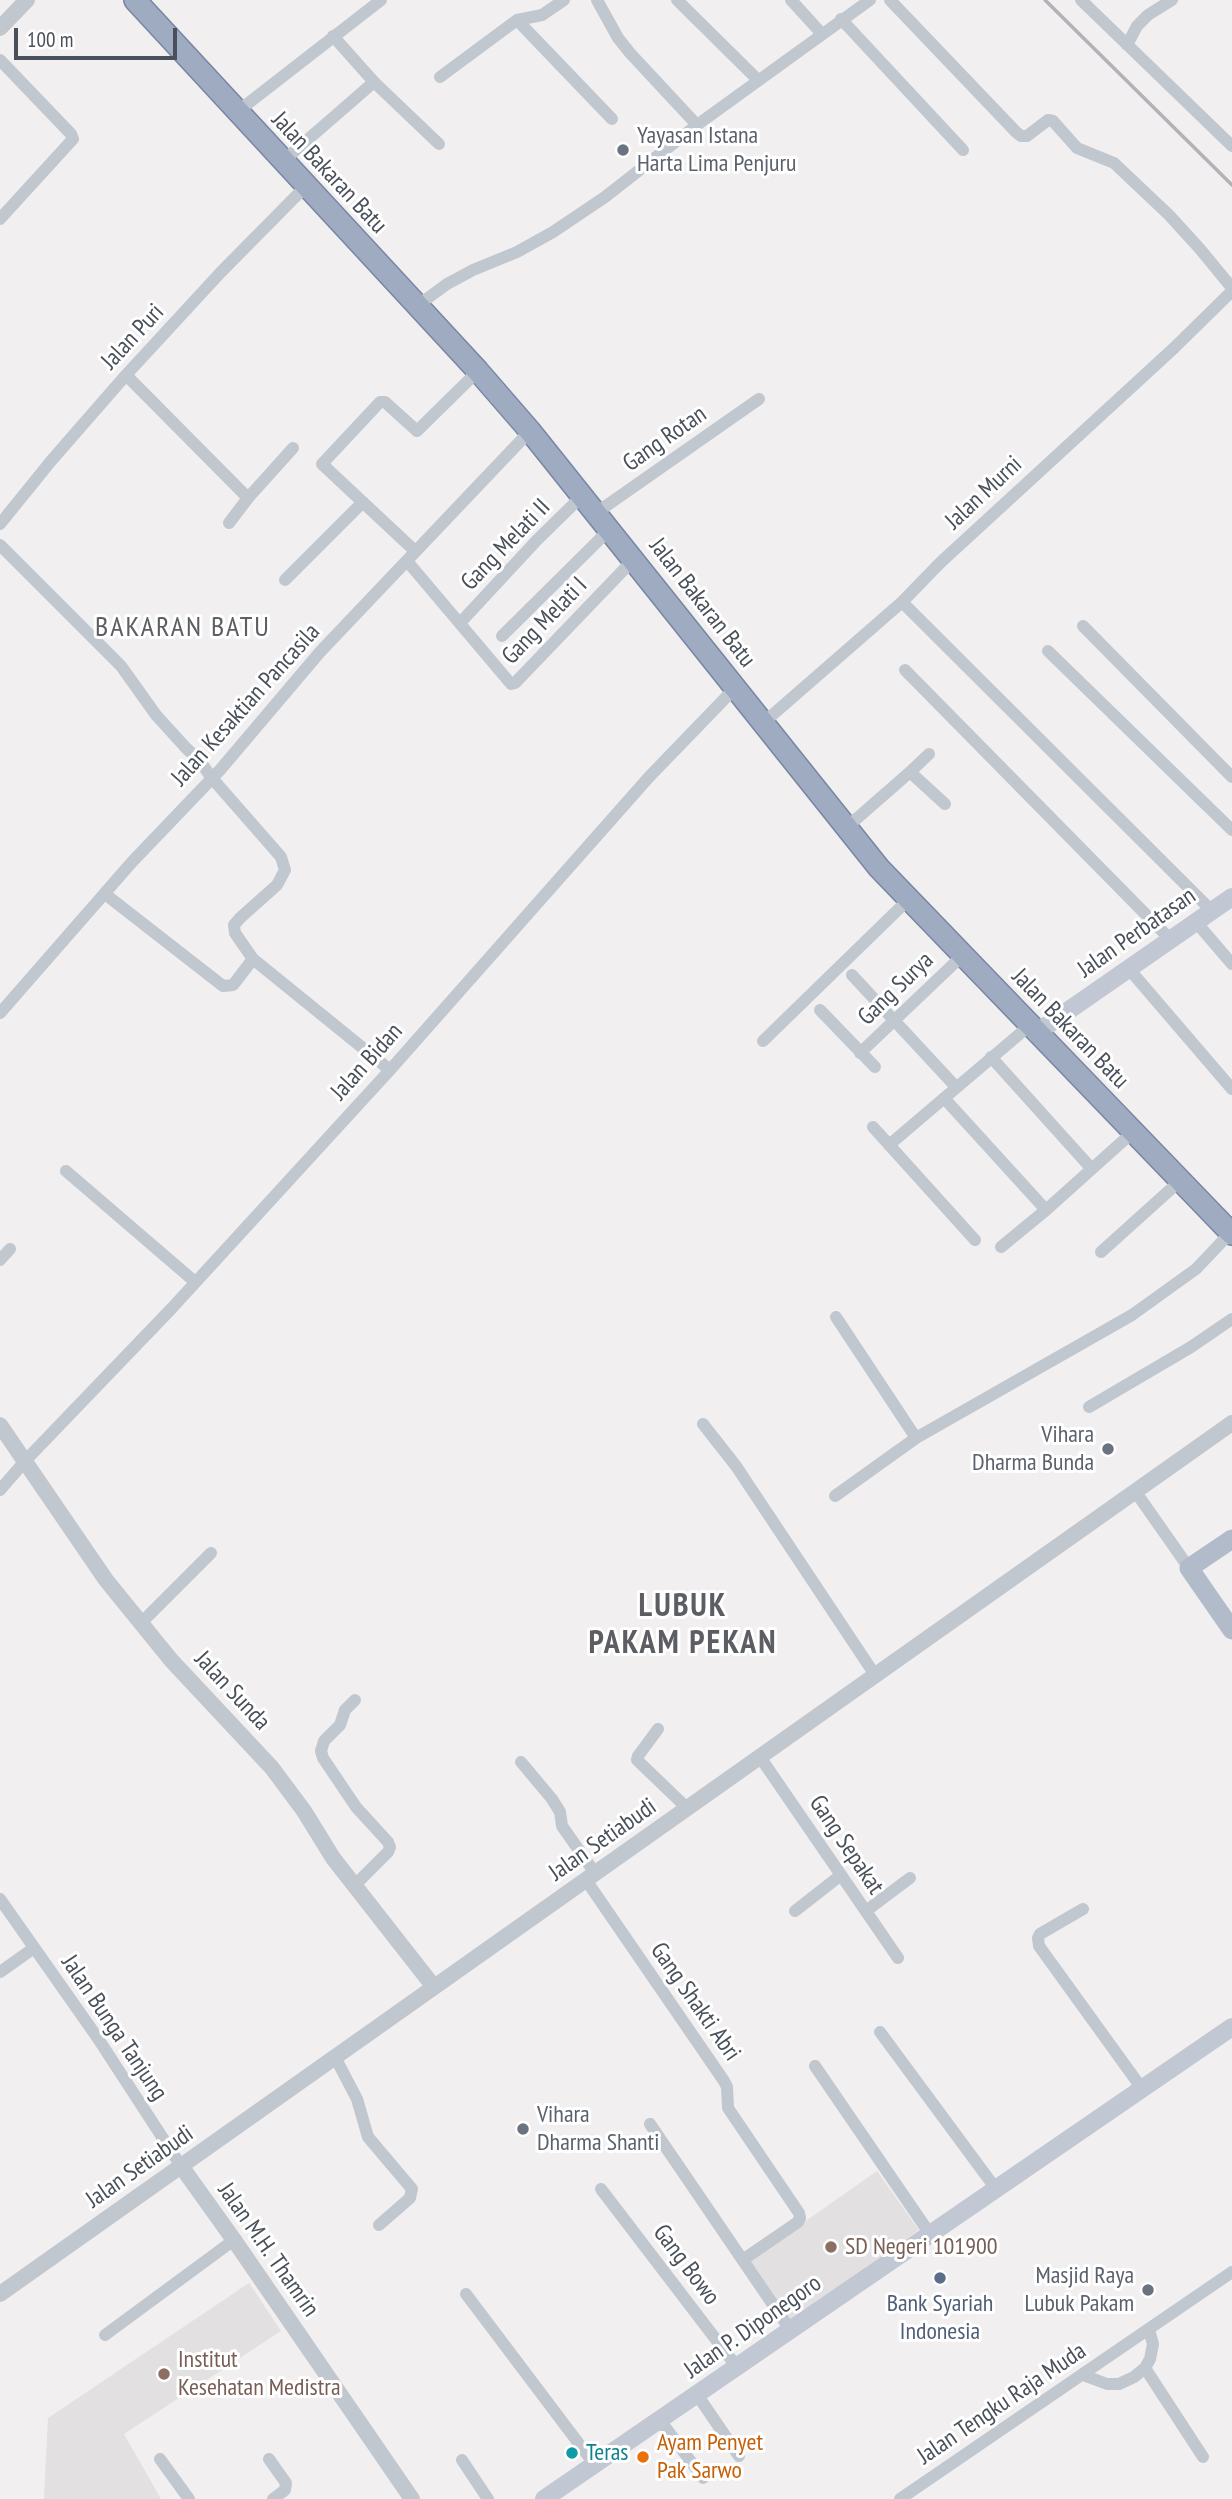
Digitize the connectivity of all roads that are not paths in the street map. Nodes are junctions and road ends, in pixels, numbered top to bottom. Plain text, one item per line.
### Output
1 (27, 0) edge
2 (135, 0) edge
3 (382, 0) edge
4 (564, 0) edge
5 (597, 0) edge
6 (677, 0) edge
7 (791, 0) edge
8 (870, 0) edge
9 (890, 0) edge
10 (1081, 0) edge
11 (1172, 0) edge
12 (841, 19) junction
13 (517, 20) junction
14 (0, 28) edge
15 (822, 33) junction
16 (333, 36) junction
17 (1127, 45) junction
18 (0, 60) edge
19 (440, 77) dead end
20 (758, 80) junction
21 (373, 82) junction
22 (237, 112) junction
23 (612, 119) dead end
24 (697, 125) junction
25 (439, 144) dead end
26 (1232, 146) edge
27 (963, 150) dead end
28 (282, 162) junction
29 (306, 186) junction
30 (0, 219) edge
31 (1232, 290) edge
32 (417, 306) junction
33 (478, 371) junction
34 (126, 375) junction
35 (759, 399) dead end
36 (530, 431) junction
37 (293, 448) dead end
38 (583, 495) junction
39 (248, 499) junction
40 (363, 502) junction
41 (603, 521) junction
42 (229, 523) dead end
43 (0, 524) edge
44 (0, 545) edge
45 (411, 556) junction
46 (634, 559) junction
47 (285, 580) dead end
48 (902, 602) junction
49 (460, 624) junction
50 (1083, 626) dead end
51 (502, 636) dead end
52 (1048, 651) dead end
53 (905, 670) dead end
54 (735, 688) junction
55 (762, 724) junction
56 (929, 754) dead end
57 (910, 772) junction
58 (211, 777) junction
59 (1232, 777) edge
60 (945, 804) dead end
61 (846, 828) junction
62 (1232, 830) edge
63 (105, 894) junction
64 (1232, 897) edge
65 (909, 899) junction
66 (1212, 911) junction
67 (1196, 922) junction
68 (1170, 939) junction
69 (962, 956) junction
70 (253, 959) junction
71 (1232, 964) edge
72 (1129, 969) junction
73 (852, 975) dead end
74 (820, 1010) dead end
75 (0, 1013) edge
76 (893, 1021) junction
77 (1033, 1030) junction
78 (763, 1041) dead end
79 (860, 1053) junction
80 (991, 1057) junction
81 (874, 1067) dead end
82 (390, 1070) junction
83 (956, 1087) junction
84 (1232, 1089) edge
85 (944, 1098) junction
86 (873, 1127) dead end
87 (1133, 1132) junction
88 (889, 1145) junction
89 (1091, 1168) junction
90 (66, 1171) dead end
91 (1181, 1180) junction
92 (1046, 1210) junction
93 (1231, 1233) edge
94 (975, 1240) dead end
95 (1001, 1247) dead end
96 (10, 1249) dead end
97 (1101, 1252) dead end
98 (0, 1260) edge
99 (194, 1282) junction
100 (836, 1317) dead end
101 (1232, 1319) edge
102 (1088, 1407) dead end
103 (1232, 1423) edge
104 (703, 1424) dead end
105 (0, 1425) edge
106 (916, 1437) junction
107 (26, 1460) junction
108 (0, 1490) edge
109 (1135, 1491) junction
110 (835, 1496) dead end
111 (1232, 1539) edge
112 (211, 1553) dead end
113 (1189, 1568) junction
114 (140, 1624) junction
115 (1232, 1630) edge
116 (875, 1675) junction
117 (355, 1700) dead end
118 (658, 1729) dead end
119 (760, 1756) junction
120 (521, 1762) dead end
121 (687, 1808) junction
122 (841, 1875) junction
123 (590, 1877) junction
124 (910, 1878) dead end
125 (354, 1886) junction
126 (0, 1899) edge
127 (1083, 1909) dead end
128 (795, 1911) dead end
129 (866, 1911) junction
130 (34, 1948) junction
131 (898, 1958) dead end
132 (0, 1972) edge
133 (434, 1987) junction
134 (1232, 2028) edge
135 (880, 2032) dead end
136 (335, 2057) junction
137 (815, 2066) dead end
138 (1143, 2090) junction
139 (650, 2124) dead end
140 (181, 2166) junction
141 (601, 2189) dead end
142 (996, 2189) junction
143 (379, 2225) dead end
144 (930, 2234) junction
145 (234, 2240) junction
146 (744, 2259) junction
147 (1232, 2272) edge
148 (0, 2294) edge
149 (466, 2294) dead end
150 (1149, 2330) junction
151 (791, 2331) junction
152 (105, 2335) dead end
153 (737, 2367) junction
154 (1145, 2368) junction
155 (1083, 2375) junction
156 (698, 2396) junction
157 (660, 2420) junction
158 (739, 2456) dead end
159 (1203, 2457) dead end
160 (160, 2459) dead end
161 (269, 2459) dead end
162 (462, 2460) dead end
163 (595, 2465) junction
164 (703, 2478) dead end
165 (190, 2499) edge
166 (273, 2499) edge
167 (412, 2499) edge
168 (488, 2499) edge
169 (544, 2499) edge
170 (900, 2499) edge

1 - 14 street
2 - 22 highway, Jalan Bakaran Batu
3 - 16 street
4 - 13 street
5 - 24 street
6 - 20 street
7 - 15 street
8 - 12 street
9 - 31 street
10 - 17 street
11 - 17 street
12 - 15 street
12 - 27 street
13 - 19 street
13 - 23 street
15 - 20 street
16 - 21 street
16 - 22 street
17 - 26 street
18 - 30 street
20 - 24 street
21 - 25 street
21 - 28 street
22 - 28 highway, Jalan Bakaran Batu
24 - 32 street
28 - 29 highway, Jalan Bakaran Batu
29 - 32 highway, Jalan Bakaran Batu
29 - 34 street, Jalan Puri
31 - 48 street, Jalan Murni
32 - 33 highway, Jalan Bakaran Batu
33 - 36 highway, Jalan Bakaran Batu
33 - 40 street
34 - 39 street
34 - 43 street, Jalan Puri
35 - 41 street, Gang Rotan
36 - 38 highway, Jalan Bakaran Batu
36 - 45 street, Jalan Kesaktian Pancasila
37 - 39 street
38 - 41 highway, Jalan Bakaran Batu
38 - 49 street, Gang Melati II
39 - 42 street
40 - 45 street
40 - 47 street
41 - 46 highway, Jalan Bakaran Batu
41 - 51 street, Gang Rotan
44 - 58 street
45 - 49 street
45 - 58 street, Jalan Kesaktian Pancasila
46 - 49 street, Gang Melati I
46 - 54 highway, Jalan Bakaran Batu
48 - 55 street, Jalan Murni
48 - 66 street
50 - 59 street
52 - 62 street
53 - 68 street
54 - 55 highway, Jalan Bakaran Batu
54 - 82 street, Jalan Bidan
55 - 61 highway, Jalan Bakaran Batu
56 - 57 street
57 - 60 street
57 - 61 street
58 - 63 street, Jalan Kesaktian Pancasila
58 - 70 street
61 - 65 highway, Jalan Bakaran Batu
63 - 70 street
63 - 75 street, Jalan Kesaktian Pancasila
64 - 66 main road, Jalan Perbatasan
65 - 69 highway, Jalan Bakaran Batu
65 - 78 street
66 - 67 main road, Jalan Perbatasan
67 - 68 main road, Jalan Perbatasan
67 - 71 street
68 - 72 main road, Jalan Perbatasan
69 - 76 street, Gang Surya
69 - 77 highway, Jalan Bakaran Batu
70 - 82 street
72 - 77 main road, Jalan Perbatasan
72 - 84 street
73 - 76 street
74 - 79 street
76 - 79 street, Gang Surya
76 - 83 street
77 - 80 street
77 - 87 highway, Jalan Bakaran Batu
79 - 81 street
80 - 83 street
80 - 89 street
82 - 99 street, Jalan Bidan
83 - 85 street
85 - 88 street
85 - 92 street
86 - 88 street
87 - 89 street
87 - 91 highway, Jalan Bakaran Batu
88 - 94 street
89 - 92 street
90 - 99 street
91 - 93 highway, Jalan Bakaran Batu
91 - 97 street
92 - 95 street
93 - 106 street
96 - 98 street
99 - 107 street, Jalan Bidan
100 - 106 street
101 - 102 street
103 - 109 street, Jalan Setiabudi
104 - 116 street
105 - 107 street, Jalan Sunda
106 - 110 street
107 - 108 street, Jalan Bidan
107 - 114 street, Jalan Sunda
109 - 113 street
109 - 116 street, Jalan Setiabudi
111 - 113 main road
112 - 114 street
113 - 115 main road
114 - 125 street, Jalan Sunda
116 - 119 street, Jalan Setiabudi
117 - 125 street
118 - 121 street
119 - 121 street, Jalan Setiabudi
119 - 122 street, Gang Sepakat
120 - 123 street, Gang Shakti Abri
121 - 123 street, Jalan Setiabudi
122 - 128 street
122 - 129 street, Gang Sepakat
123 - 133 street, Jalan Setiabudi
123 - 146 street, Gang Shakti Abri
124 - 129 street
125 - 133 street, Jalan Sunda
126 - 130 street, Jalan Bunga Tanjung
127 - 138 street
129 - 131 street, Gang Sepakat
130 - 132 street
130 - 140 street, Jalan Bunga Tanjung
133 - 136 street, Jalan Setiabudi
134 - 138 main road, Jalan P. Diponegoro
135 - 142 street
136 - 140 street, Jalan Setiabudi
136 - 143 street
137 - 144 street
138 - 142 main road, Jalan P. Diponegoro
139 - 146 street
140 - 145 street, Jalan M.H. Thamrin
140 - 148 street, Jalan Setiabudi
141 - 153 street, Gang Bowo
142 - 144 main road, Jalan P. Diponegoro
144 - 151 main road, Jalan P. Diponegoro
145 - 152 street
145 - 167 street, Jalan M.H. Thamrin
146 - 151 street
147 - 150 street, Jalan Tengku Raja Muda
149 - 163 street
150 - 154 street
150 - 155 street, Jalan Tengku Raja Muda
151 - 153 main road, Jalan P. Diponegoro
153 - 156 main road, Jalan P. Diponegoro
154 - 155 street
154 - 159 street
155 - 170 street, Jalan Tengku Raja Muda
156 - 157 main road, Jalan P. Diponegoro
156 - 158 street
157 - 163 main road, Jalan P. Diponegoro
157 - 164 street
160 - 165 street
161 - 166 street
162 - 168 street
163 - 169 main road, Jalan P. Diponegoro

